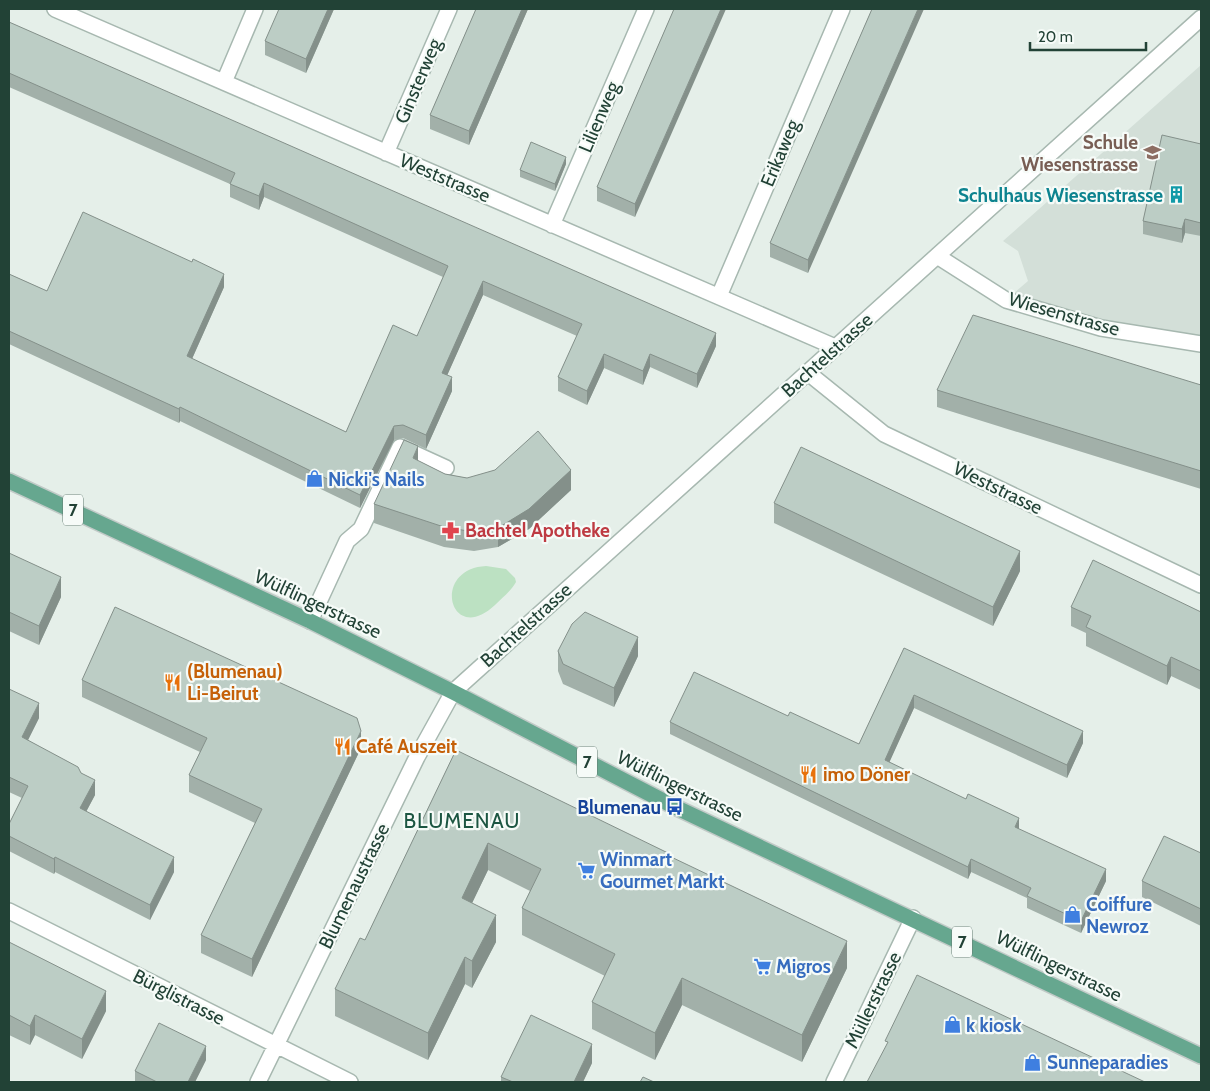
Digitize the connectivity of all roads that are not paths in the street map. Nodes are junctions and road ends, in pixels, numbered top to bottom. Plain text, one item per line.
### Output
1 (56, 9) edge
2 (255, 9) edge
3 (449, 9) edge
4 (646, 9) edge
5 (842, 9) edge
6 (1201, 18) edge
7 (224, 82) junction
8 (386, 152) junction
9 (552, 224) junction
10 (937, 256) junction
11 (718, 296) junction
12 (1201, 344) edge
13 (835, 347) junction
14 (807, 372) junction
15 (446, 468) dead end
16 (9, 481) edge
17 (1201, 585) edge
18 (310, 621) junction
19 (453, 692) junction
20 (9, 911) edge
21 (913, 918) junction
22 (275, 1045) junction
23 (1201, 1056) edge
24 (258, 1082) edge
25 (350, 1082) edge
26 (834, 1082) edge

1 - 7 street, Weststrasse
2 - 7 street
3 - 8 street, Ginsterweg
4 - 9 street, Lilienweg
5 - 11 street, Erikaweg
6 - 10 street, Bachtelstrasse
7 - 8 street, Weststrasse
8 - 9 street, Weststrasse
9 - 11 street, Weststrasse
10 - 12 street, Wiesenstrasse
10 - 13 street, Bachtelstrasse
11 - 13 street, Weststrasse
13 - 14 street, Bachtelstrasse
14 - 17 street, Weststrasse
14 - 19 street, Bachtelstrasse
15 - 18 street
16 - 18 main road, Wülflingerstrasse / 7
18 - 19 main road, Wülflingerstrasse / 7
19 - 21 main road, Wülflingerstrasse / 7
19 - 22 street, Blumenaustrasse
20 - 22 street, Bürglistrasse
21 - 23 main road, Wülflingerstrasse / 7
21 - 26 street, Müllerstrasse
22 - 24 street, Blumenaustrasse
22 - 25 street, Bürglistrasse

